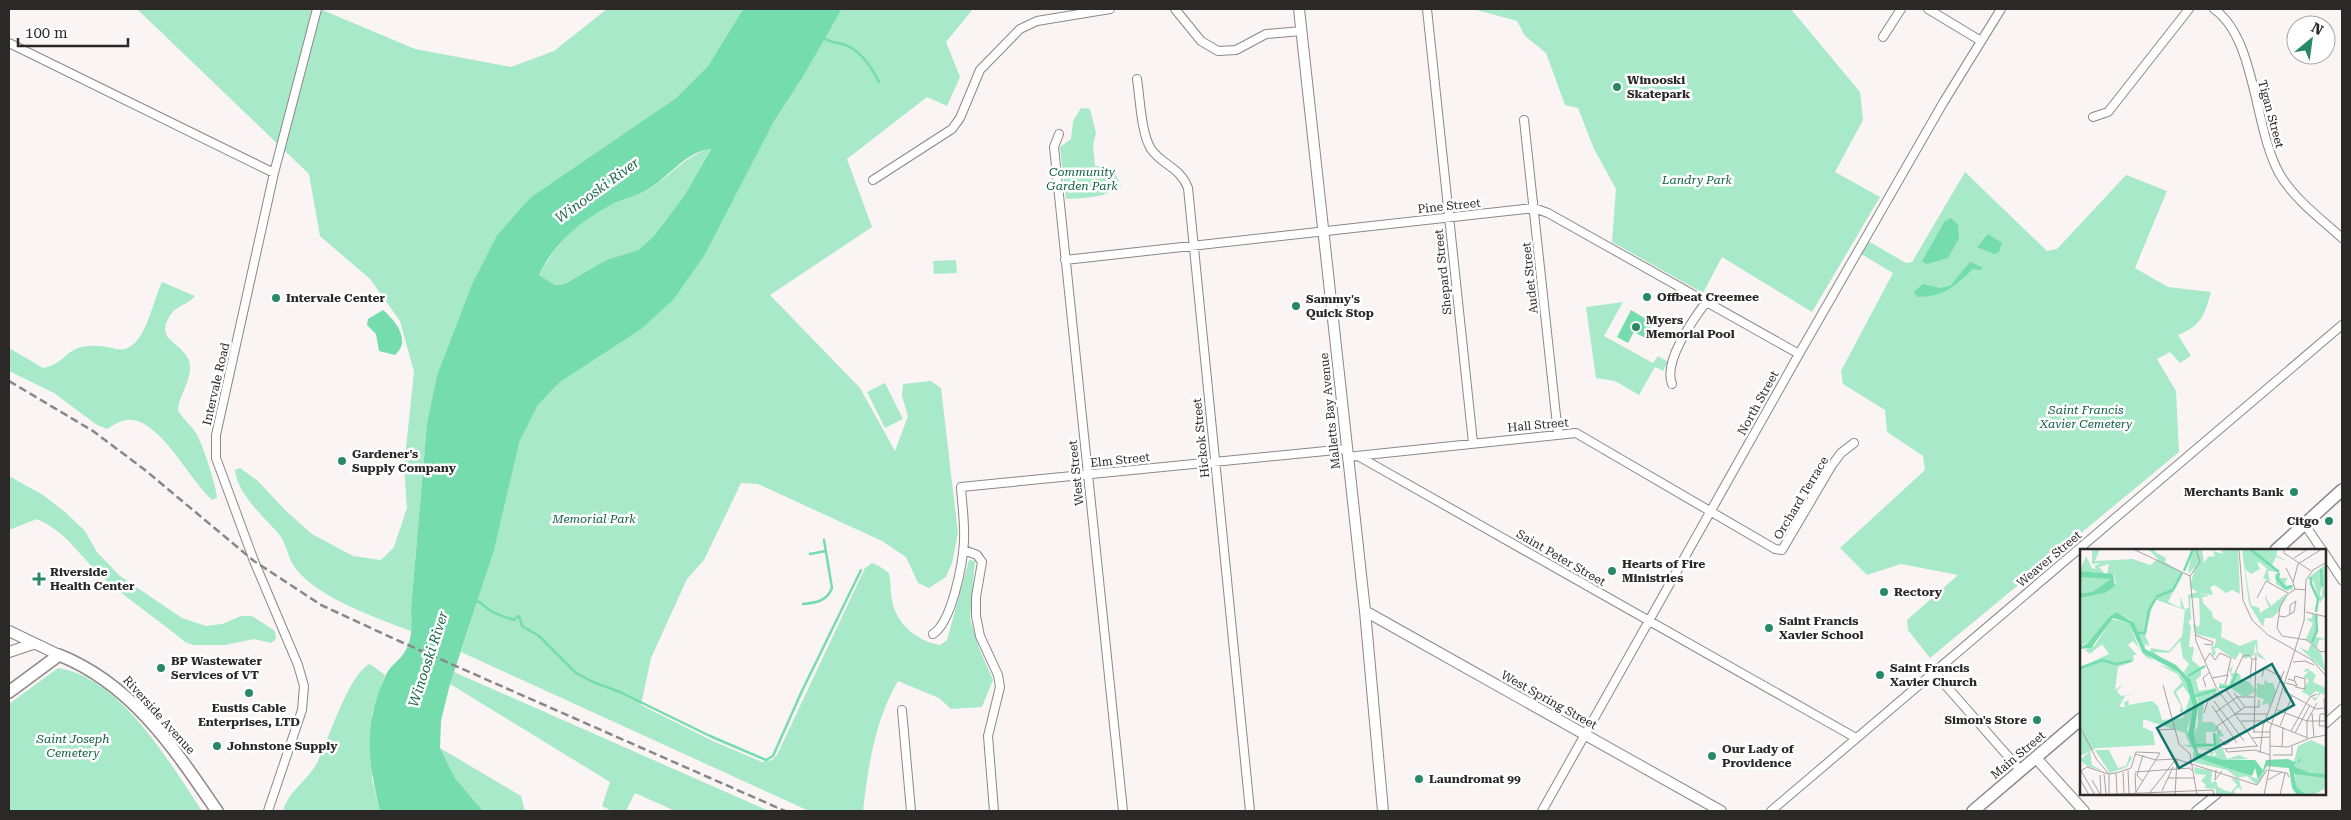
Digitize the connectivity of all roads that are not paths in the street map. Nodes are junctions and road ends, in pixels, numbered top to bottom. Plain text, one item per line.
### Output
1 (317, 9) edge
2 (1110, 9) edge
3 (1175, 9) edge
4 (1300, 9) edge
5 (1427, 9) edge
6 (1901, 9) edge
7 (1928, 9) edge
8 (2001, 9) edge
9 (2189, 9) edge
10 (2214, 9) edge
11 (1302, 31) junction
12 (1883, 37) dead end
13 (1981, 41) junction
14 (9, 43) edge
15 (1138, 79) dead end
16 (2093, 117) dead end
17 (1524, 120) dead end
18 (1059, 134) dead end
19 (274, 173) junction
20 (873, 180) dead end
21 (1534, 208) junction
22 (1449, 218) junction
23 (1323, 232) junction
24 (2342, 238) edge
25 (1193, 246) junction
26 (1065, 260) junction
27 (1706, 302) junction
28 (2342, 325) edge
29 (1799, 354) junction
30 (1672, 384) dead end
31 (1558, 434) junction
32 (1473, 443) junction
33 (1854, 443) dead end
34 (1347, 453) junction
35 (1358, 456) junction
36 (1215, 462) junction
37 (1087, 474) junction
38 (2342, 490) edge
39 (1711, 511) junction
40 (2305, 525) junction
41 (2277, 549) edge
42 (2321, 549) edge
43 (964, 550) junction
44 (2326, 556) edge
45 (2342, 580) edge
46 (1365, 611) junction
47 (1649, 621) junction
48 (9, 631) edge
49 (933, 634) dead end
50 (33, 644) junction
51 (9, 652) edge
52 (59, 655) junction
53 (1934, 671) junction
54 (9, 692) edge
55 (2342, 709) edge
56 (902, 710) dead end
57 (2080, 720) edge
58 (2326, 723) edge
59 (1585, 735) junction
60 (1856, 738) junction
61 (2036, 758) junction
62 (2021, 771) junction
63 (2215, 795) edge
64 (217, 811) edge
65 (268, 811) edge
66 (911, 811) edge
67 (994, 811) edge
68 (1122, 811) edge
69 (1250, 811) edge
70 (1383, 811) edge
71 (1542, 811) edge
72 (1721, 811) edge
73 (1771, 811) edge
74 (1974, 811) edge
75 (2084, 811) edge
76 (2196, 811) edge

1 - 19 street, Intervale Road
2 - 20 street
3 - 11 street
4 - 11 street, Malletts Bay Avenue
5 - 22 street, Shepard Street
6 - 12 street
7 - 13 street
8 - 13 street, North Street
9 - 16 street
10 - 24 street, Tigan Street
11 - 23 street, Malletts Bay Avenue
13 - 29 street, North Street
14 - 19 street
15 - 25 street, Hickok Street
17 - 21 street, Audet Street
18 - 26 street, West Street
19 - 65 street, Intervale Road
21 - 22 street, Pine Street
21 - 27 street
21 - 31 street, Audet Street
22 - 23 street, Pine Street
22 - 32 street, Shepard Street
23 - 25 street, Pine Street
23 - 34 street, Malletts Bay Avenue
25 - 26 street, Pine Street
25 - 36 street, Hickok Street
26 - 37 street, West Street
27 - 29 street
27 - 30 street
28 - 53 street, Weaver Street
29 - 39 street, North Street
31 - 32 street, Hall Street
31 - 39 street, Hall Street
32 - 35 street, Hall Street
33 - 39 street, Orchard Terrace
34 - 35 street, Hall Street
34 - 36 street, Elm Street
34 - 46 street, Malletts Bay Avenue
35 - 47 street, Saint Peter Street
36 - 37 street, Elm Street
36 - 69 street, Hickok Street
37 - 43 street, Elm Street
37 - 68 street, West Street
38 - 40 main road
39 - 47 street, North Street
40 - 41 main road
40 - 42 street
43 - 49 street, Elm Street
43 - 67 street
44 - 45 street
46 - 59 street, West Spring Street
46 - 70 street, Malletts Bay Avenue
47 - 59 street, North Street
47 - 60 street, Saint Peter Street
48 - 50 street, Riverside Avenue
50 - 51 street
50 - 52 street, Riverside Avenue
52 - 54 main road
52 - 64 main road, Riverside Avenue
53 - 60 street, Weaver Street
53 - 62 street
55 - 58 street
56 - 66 street
57 - 61 main road, Main Street
59 - 71 street, North Street
59 - 72 street, West Spring Street
60 - 73 street, Weaver Street
61 - 62 main road, Main Street
61 - 75 street
62 - 74 main road, Main Street
63 - 76 street

